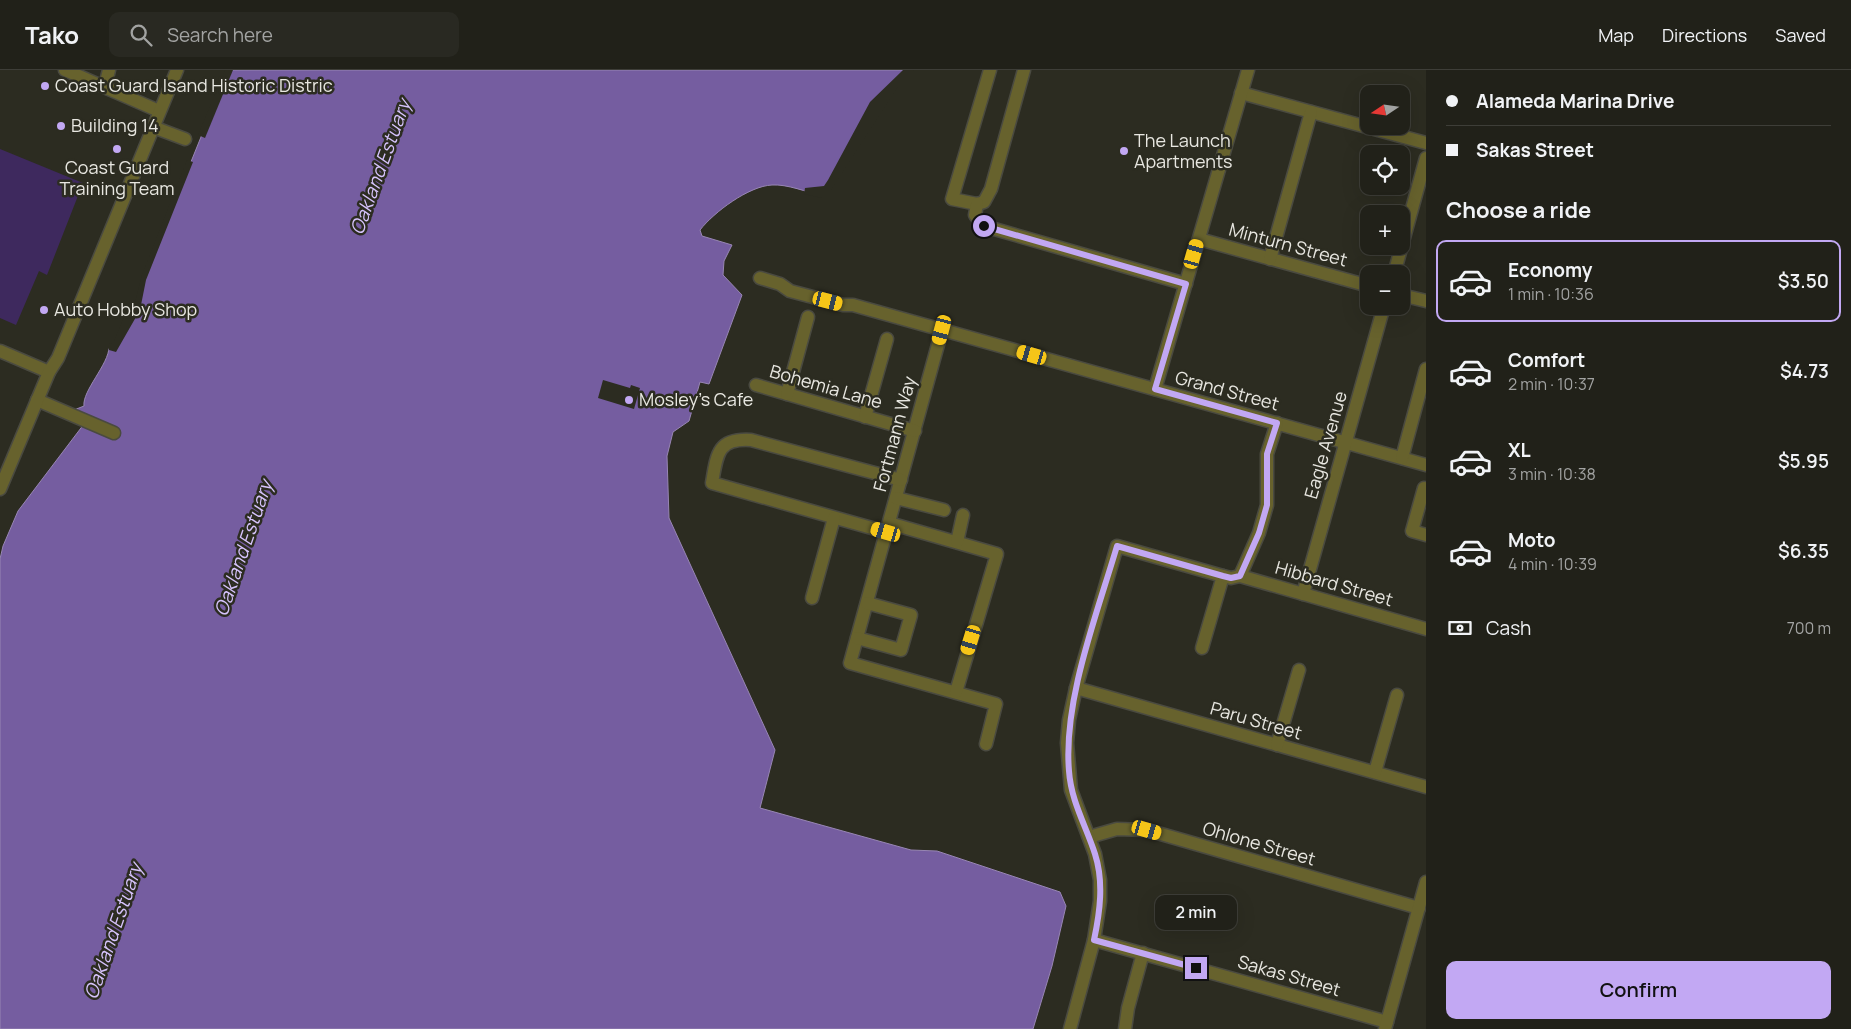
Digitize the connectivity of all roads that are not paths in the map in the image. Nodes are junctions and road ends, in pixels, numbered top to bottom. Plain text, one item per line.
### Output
1 (65, 70) edge
2 (109, 70) edge
3 (176, 70) edge
4 (990, 70) edge
5 (1024, 70) edge
6 (1248, 70) edge
7 (105, 86) junction
8 (1241, 93) junction
9 (159, 111) junction
10 (1312, 112) junction
11 (153, 127) junction
12 (185, 139) dead end
13 (1426, 143) edge
14 (1426, 158) edge
15 (977, 204) junction
16 (1199, 239) junction
17 (1270, 258) junction
18 (1396, 265) edge
19 (760, 278) dead end
20 (1360, 283) edge
21 (1186, 284) junction
22 (1410, 297) edge
23 (1426, 302) edge
24 (1381, 315) edge
25 (808, 317) dead end
26 (942, 330) junction
27 (886, 339) dead end
28 (0, 351) edge
29 (1426, 369) edge
30 (49, 372) junction
31 (756, 385) dead end
32 (1155, 389) junction
33 (787, 394) junction
34 (37, 400) junction
35 (865, 417) junction
36 (1277, 423) junction
37 (915, 431) junction
38 (114, 433) dead end
39 (1345, 442) junction
40 (1402, 458) junction
41 (1426, 465) edge
42 (901, 480) junction
43 (1424, 488) dead end
44 (0, 489) edge
45 (896, 498) junction
46 (944, 510) dead end
47 (964, 515) dead end
48 (834, 518) junction
49 (888, 528) junction
50 (1426, 535) edge
51 (957, 542) junction
52 (1223, 576) junction
53 (1240, 576) junction
54 (1303, 594) junction
55 (812, 598) dead end
56 (867, 602) junction
57 (1426, 629) edge
58 (857, 638) junction
59 (1202, 648) dead end
60 (1299, 670) dead end
61 (1076, 688) junction
62 (956, 692) junction
63 (1398, 695) dead end
64 (986, 744) dead end
65 (1278, 745) junction
66 (1375, 772) junction
67 (1426, 787) edge
68 (1089, 837) junction
69 (1426, 882) edge
70 (1419, 908) junction
71 (1094, 940) junction
72 (1143, 953) junction
73 (1386, 1025) edge
74 (1070, 1029) edge
75 (1125, 1029) edge

1 - 7 street
2 - 7 street
3 - 9 street
4 - 15 street
5 - 15 street
6 - 8 street
7 - 9 street
8 - 10 street
8 - 16 street
9 - 11 street
10 - 13 street
10 - 17 street
11 - 12 street
11 - 30 street
14 - 18 street
15 - 21 street
16 - 17 street, Minturn Street
16 - 21 street
17 - 20 street, Minturn Street
19 - 26 street, Grand Street
21 - 32 street
22 - 23 street
24 - 39 street, Eagle Avenue
25 - 33 street
26 - 32 street, Grand Street
26 - 37 street, Fortmann Way
27 - 35 street
28 - 30 street
29 - 40 street
30 - 34 street
31 - 33 street, Bohemia Lane
32 - 36 street, Grand Street
33 - 35 street, Bohemia Lane
34 - 38 street
34 - 44 street
35 - 37 street, Bohemia Lane
36 - 39 street, Grand Street
36 - 53 street
37 - 42 street, Fortmann Way
39 - 40 street, Grand Street
39 - 54 street, Eagle Avenue
40 - 41 street, Grand Street
42 - 45 street, Fortmann Way
42 - 48 street
43 - 50 street
45 - 46 street
45 - 49 street, Fortmann Way
47 - 51 street
48 - 49 street
48 - 55 street
49 - 51 street
49 - 56 street, Fortmann Way
51 - 62 street
52 - 53 street, Hibbard Street
52 - 59 street
52 - 61 street, Hibbard Street
53 - 54 street, Hibbard Street
54 - 57 street, Hibbard Street
56 - 58 street, Fortmann Way
56 - 58 street
58 - 62 street, Fortmann Way
60 - 65 street
61 - 65 street, Paru Street
61 - 68 street
62 - 64 street
63 - 66 street
65 - 66 street, Paru Street
66 - 67 street, Paru Street
68 - 70 street, Ohlone Street
68 - 71 street
69 - 70 street
70 - 73 street
71 - 72 street, Sakas Street
71 - 74 street
72 - 73 street, Sakas Street
72 - 75 street

